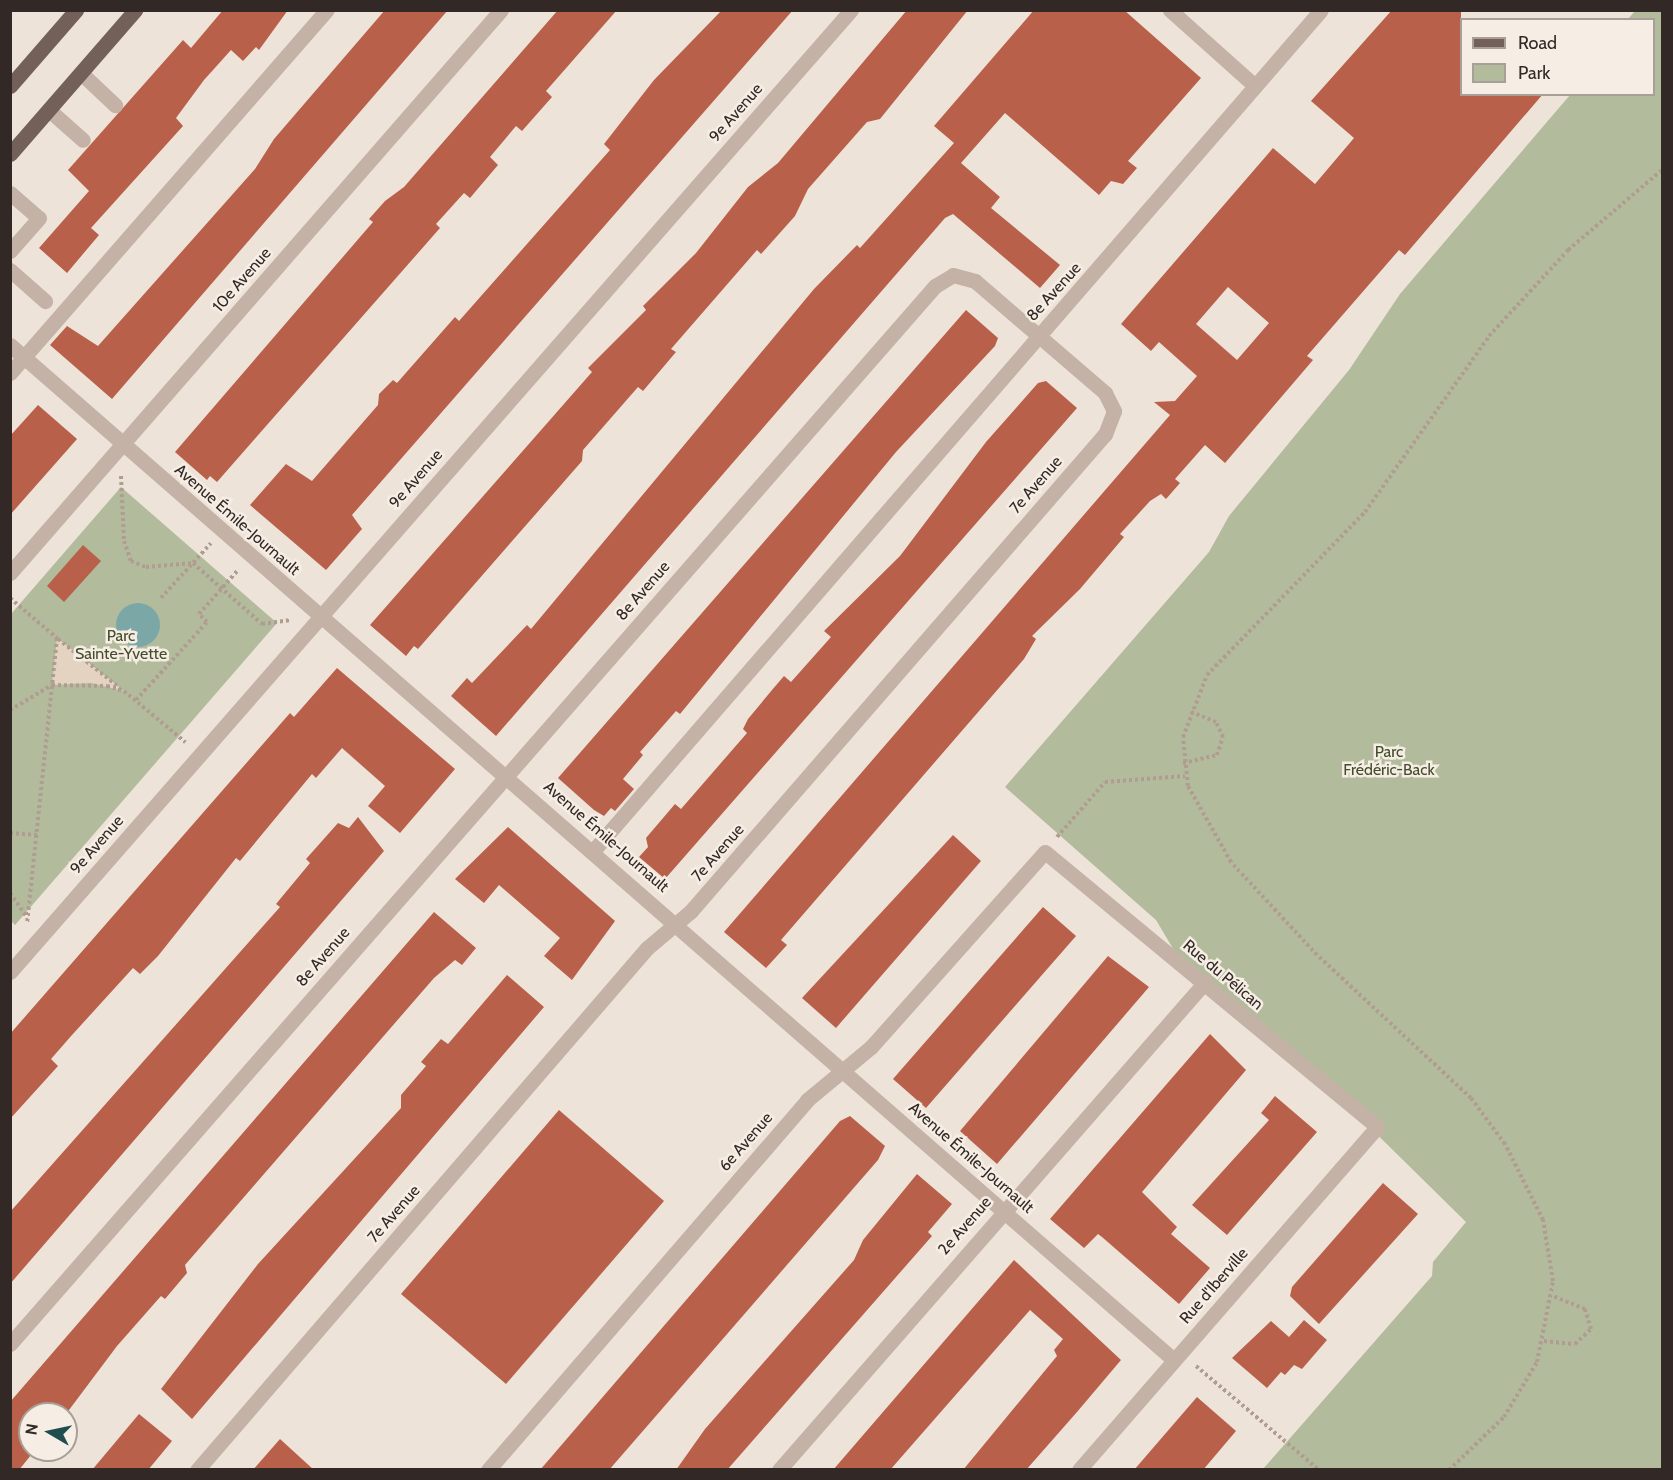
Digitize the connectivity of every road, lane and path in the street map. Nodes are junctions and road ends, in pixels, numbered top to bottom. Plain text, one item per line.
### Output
1 (76, 10) edge
2 (135, 10) edge
3 (327, 10) edge
4 (501, 10) edge
5 (851, 10) edge
6 (1170, 10) edge
7 (1321, 10) edge
8 (81, 73) junction
9 (12, 82) edge
10 (1255, 86) junction
11 (115, 105) dead end
12 (49, 110) junction
13 (83, 140) dead end
14 (10, 154) edge
15 (1662, 170) edge
16 (10, 193) edge
17 (10, 251) edge
18 (10, 270) edge
19 (45, 301) dead end
20 (1040, 337) junction
21 (10, 345) edge
22 (24, 357) junction
23 (10, 373) edge
24 (122, 444) junction
25 (121, 472) dead end
26 (221, 531) junction
27 (250, 556) junction
28 (193, 563) junction
29 (10, 573) edge
30 (222, 588) junction
31 (10, 598) edge
32 (161, 598) dead end
33 (320, 616) junction
34 (57, 638) junction
35 (52, 685) junction
36 (124, 691) junction
37 (136, 700) junction
38 (10, 710) edge
39 (1189, 711) junction
40 (199, 754) junction
41 (1183, 763) junction
42 (505, 773) junction
43 (1185, 776) junction
44 (10, 832) edge
45 (37, 835) junction
46 (593, 851) junction
47 (1045, 852) junction
48 (10, 893) edge
49 (28, 918) junction
50 (677, 923) junction
51 (22, 959) junction
52 (10, 972) edge
53 (1204, 982) junction
54 (844, 1070) junction
55 (1377, 1127) joint
56 (1003, 1209) junction
57 (1552, 1296) junction
58 (1544, 1341) junction
59 (10, 1344) edge
60 (1174, 1360) junction
61 (197, 1470) edge
62 (488, 1470) edge
63 (779, 1470) edge
64 (1079, 1470) edge
65 (1319, 1470) edge
66 (1449, 1470) edge

1 - 9 main road
2 - 8 main road
3 - 22 street
4 - 24 street, 10e Avenue
5 - 33 street, 9e Avenue
6 - 10 street
7 - 10 street, 8e Avenue
8 - 11 street
8 - 12 main road
10 - 20 street, 8e Avenue
12 - 13 street
12 - 14 main road
15 - 39 path
16 - 17 street
18 - 19 street
20 - 42 street, 8e Avenue
20 - 46 street
20 - 50 street, 7e Avenue
21 - 22 street, Avenue Émile-Journault
22 - 23 street
22 - 24 street, Avenue Émile-Journault
24 - 26 street, Avenue Émile-Journault
24 - 29 street, 10e Avenue
25 - 28 path
26 - 27 street, Avenue Émile-Journault
26 - 28 path
27 - 30 path
27 - 33 street, Avenue Émile-Journault
28 - 30 path
28 - 32 path
30 - 33 path
30 - 37 path
31 - 34 path
33 - 40 street, 9e Avenue
33 - 42 street, Avenue Émile-Journault
34 - 35 path
34 - 36 path
35 - 36 path
35 - 38 path
35 - 45 path
36 - 37 path
37 - 40 path
39 - 41 path
39 - 41 path
40 - 51 street, 9e Avenue
41 - 43 path
42 - 46 street, Avenue Émile-Journault
42 - 59 street, 8e Avenue
43 - 47 path
43 - 57 path
44 - 45 path
45 - 49 path
46 - 50 street, Avenue Émile-Journault
47 - 53 street, Rue du Pélican
47 - 54 street, 6e Avenue
48 - 49 path
49 - 51 path
50 - 54 street, Avenue Émile-Journault
50 - 61 street, 7e Avenue
51 - 52 street, 9e Avenue
53 - 55 street, Rue du Pélican
53 - 56 street, 2e Avenue
54 - 56 street, Avenue Émile-Journault
54 - 62 street, 6e Avenue
55 - 60 street, Rue d'Iberville
56 - 60 street, Avenue Émile-Journault
56 - 63 street, 2e Avenue
57 - 58 path
57 - 58 path
58 - 66 path
60 - 64 street, Rue d'Iberville
60 - 65 path

